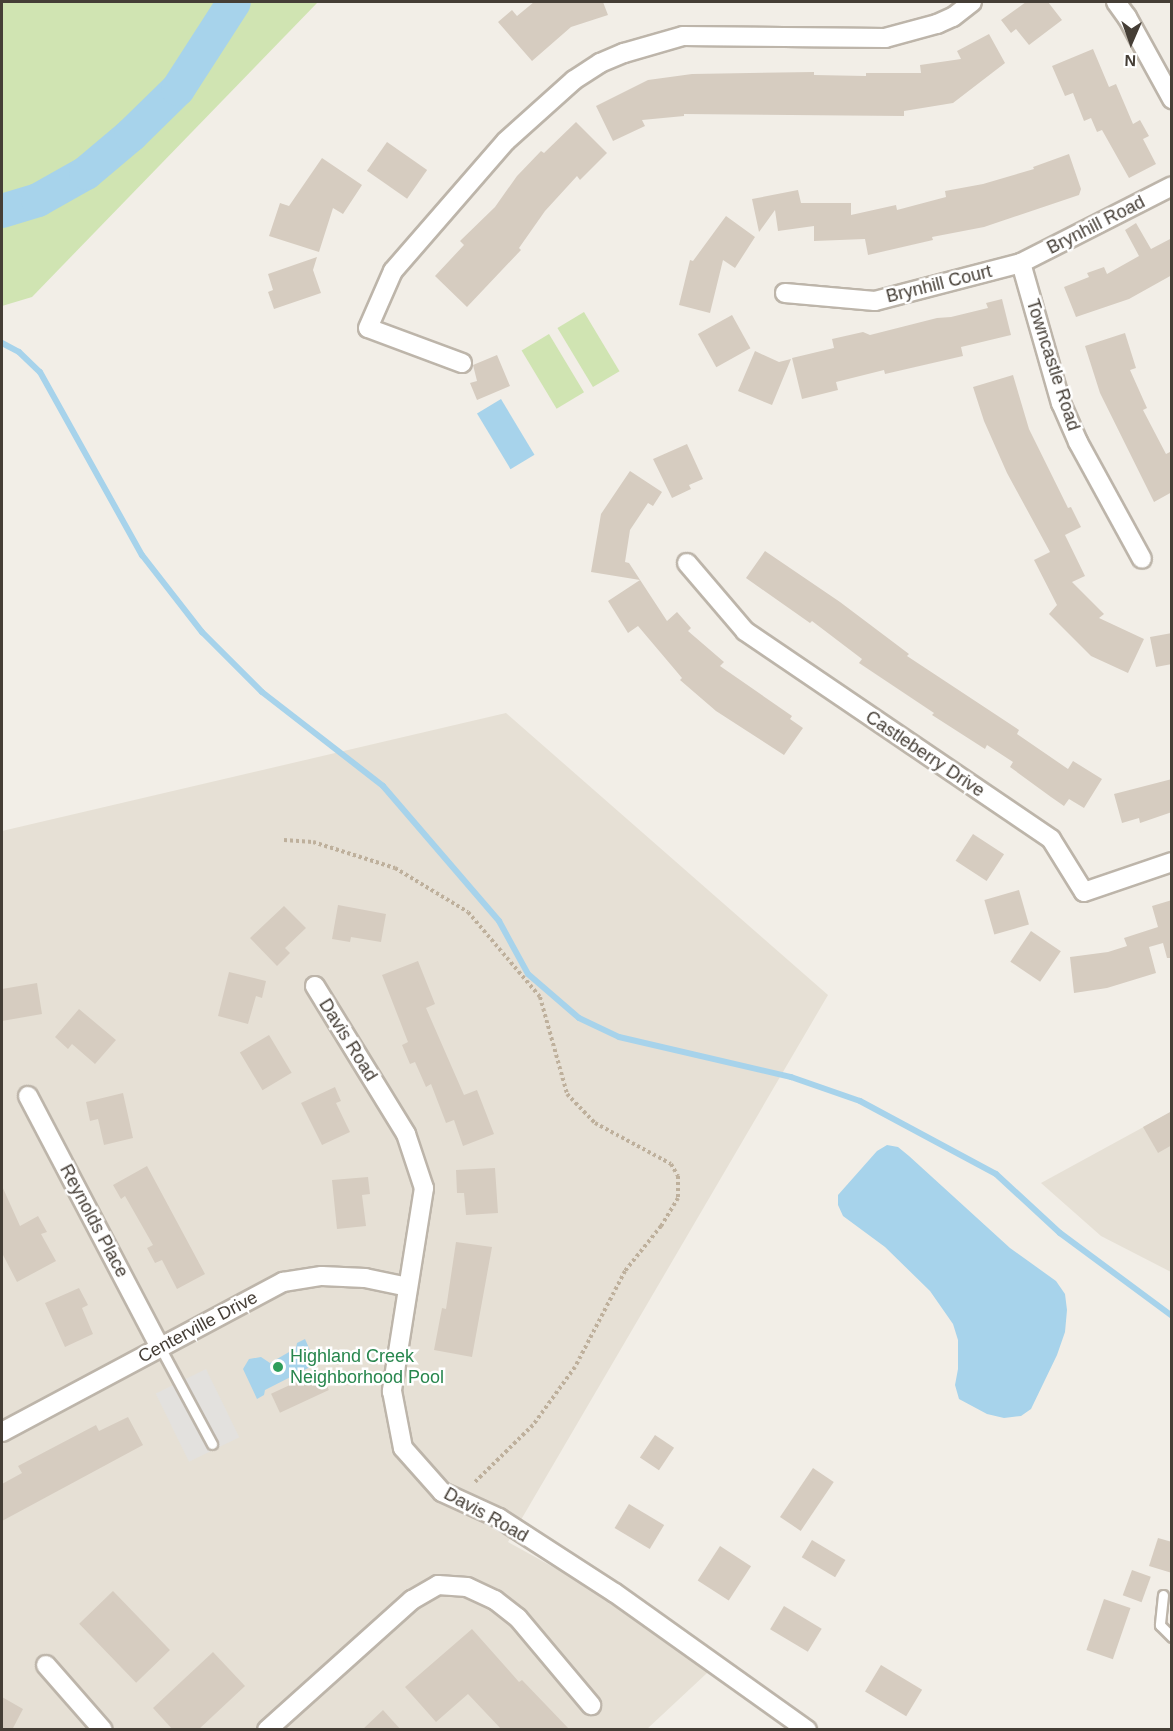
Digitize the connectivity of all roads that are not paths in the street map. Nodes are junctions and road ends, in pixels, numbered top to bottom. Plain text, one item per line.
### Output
1 (972, 2) edge
2 (1116, 2) edge
3 (1172, 99) edge
4 (1172, 186) edge
5 (1021, 263) junction
6 (785, 293) dead end
7 (462, 363) dead end
8 (1142, 559) dead end
9 (687, 563) dead end
10 (1172, 862) edge
11 (315, 986) dead end
12 (28, 1096) dead end
13 (408, 1287) junction
14 (160, 1347) junction
15 (2, 1432) edge
16 (212, 1444) dead end
17 (1163, 1595) dead end
18 (1172, 1637) edge
19 (46, 1665) dead end
20 (591, 1705) dead end
21 (103, 1730) edge
22 (267, 1730) edge
23 (807, 1730) edge

1 - 7 street
2 - 3 street
4 - 5 street, Brynhill Road
5 - 6 street, Brynhill Court
5 - 8 street, Towncastle Road
9 - 10 street, Castleberry Drive
11 - 13 street, Davis Road
12 - 14 street, Reynolds Place
13 - 14 street, Centerville Drive
13 - 23 street, Davis Road
14 - 15 street, Centerville Drive
14 - 16 lane
17 - 18 lane
19 - 21 street
20 - 22 street

